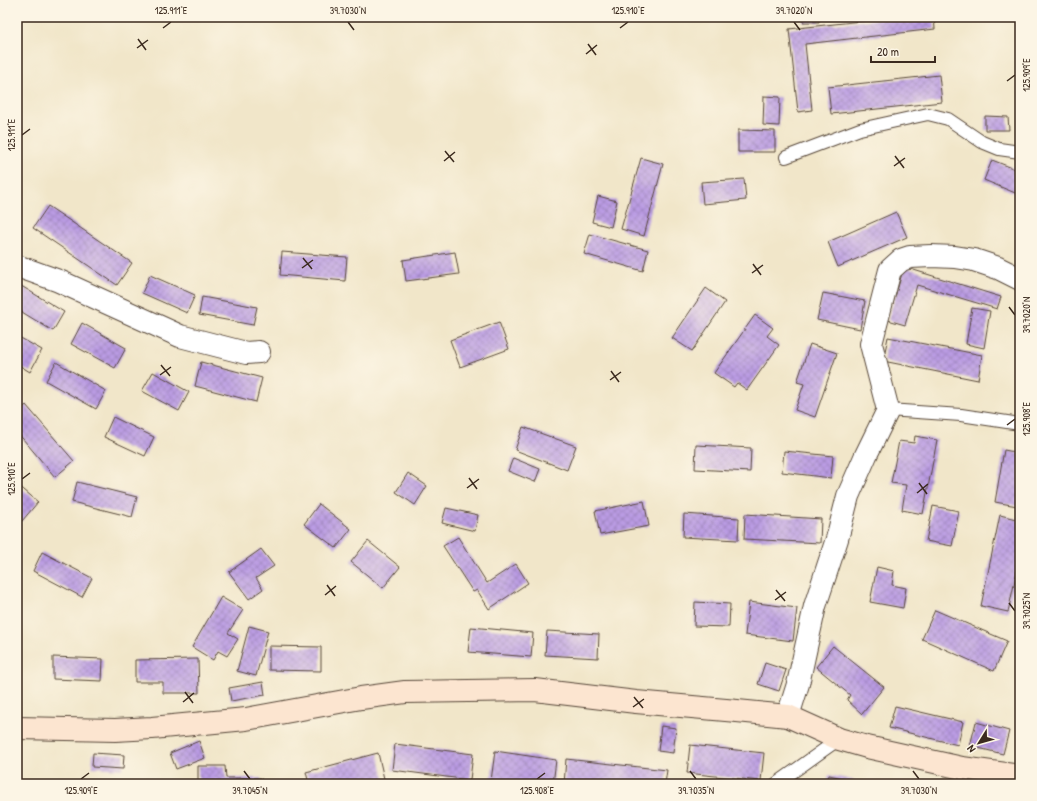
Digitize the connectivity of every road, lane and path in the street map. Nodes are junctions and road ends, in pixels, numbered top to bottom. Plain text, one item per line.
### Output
1 (1020, 152) edge
2 (786, 157) dead end
3 (17, 266) edge
4 (1020, 279) edge
5 (259, 352) dead end
6 (888, 410) junction
7 (1020, 424) edge
8 (788, 716) junction
9 (17, 728) edge
10 (839, 739) junction
11 (1020, 776) edge
12 (776, 784) edge

1 - 2 lane
3 - 5 street
4 - 6 street
6 - 7 lane
6 - 8 street
8 - 9 street
8 - 10 street
10 - 11 street
10 - 12 lane

